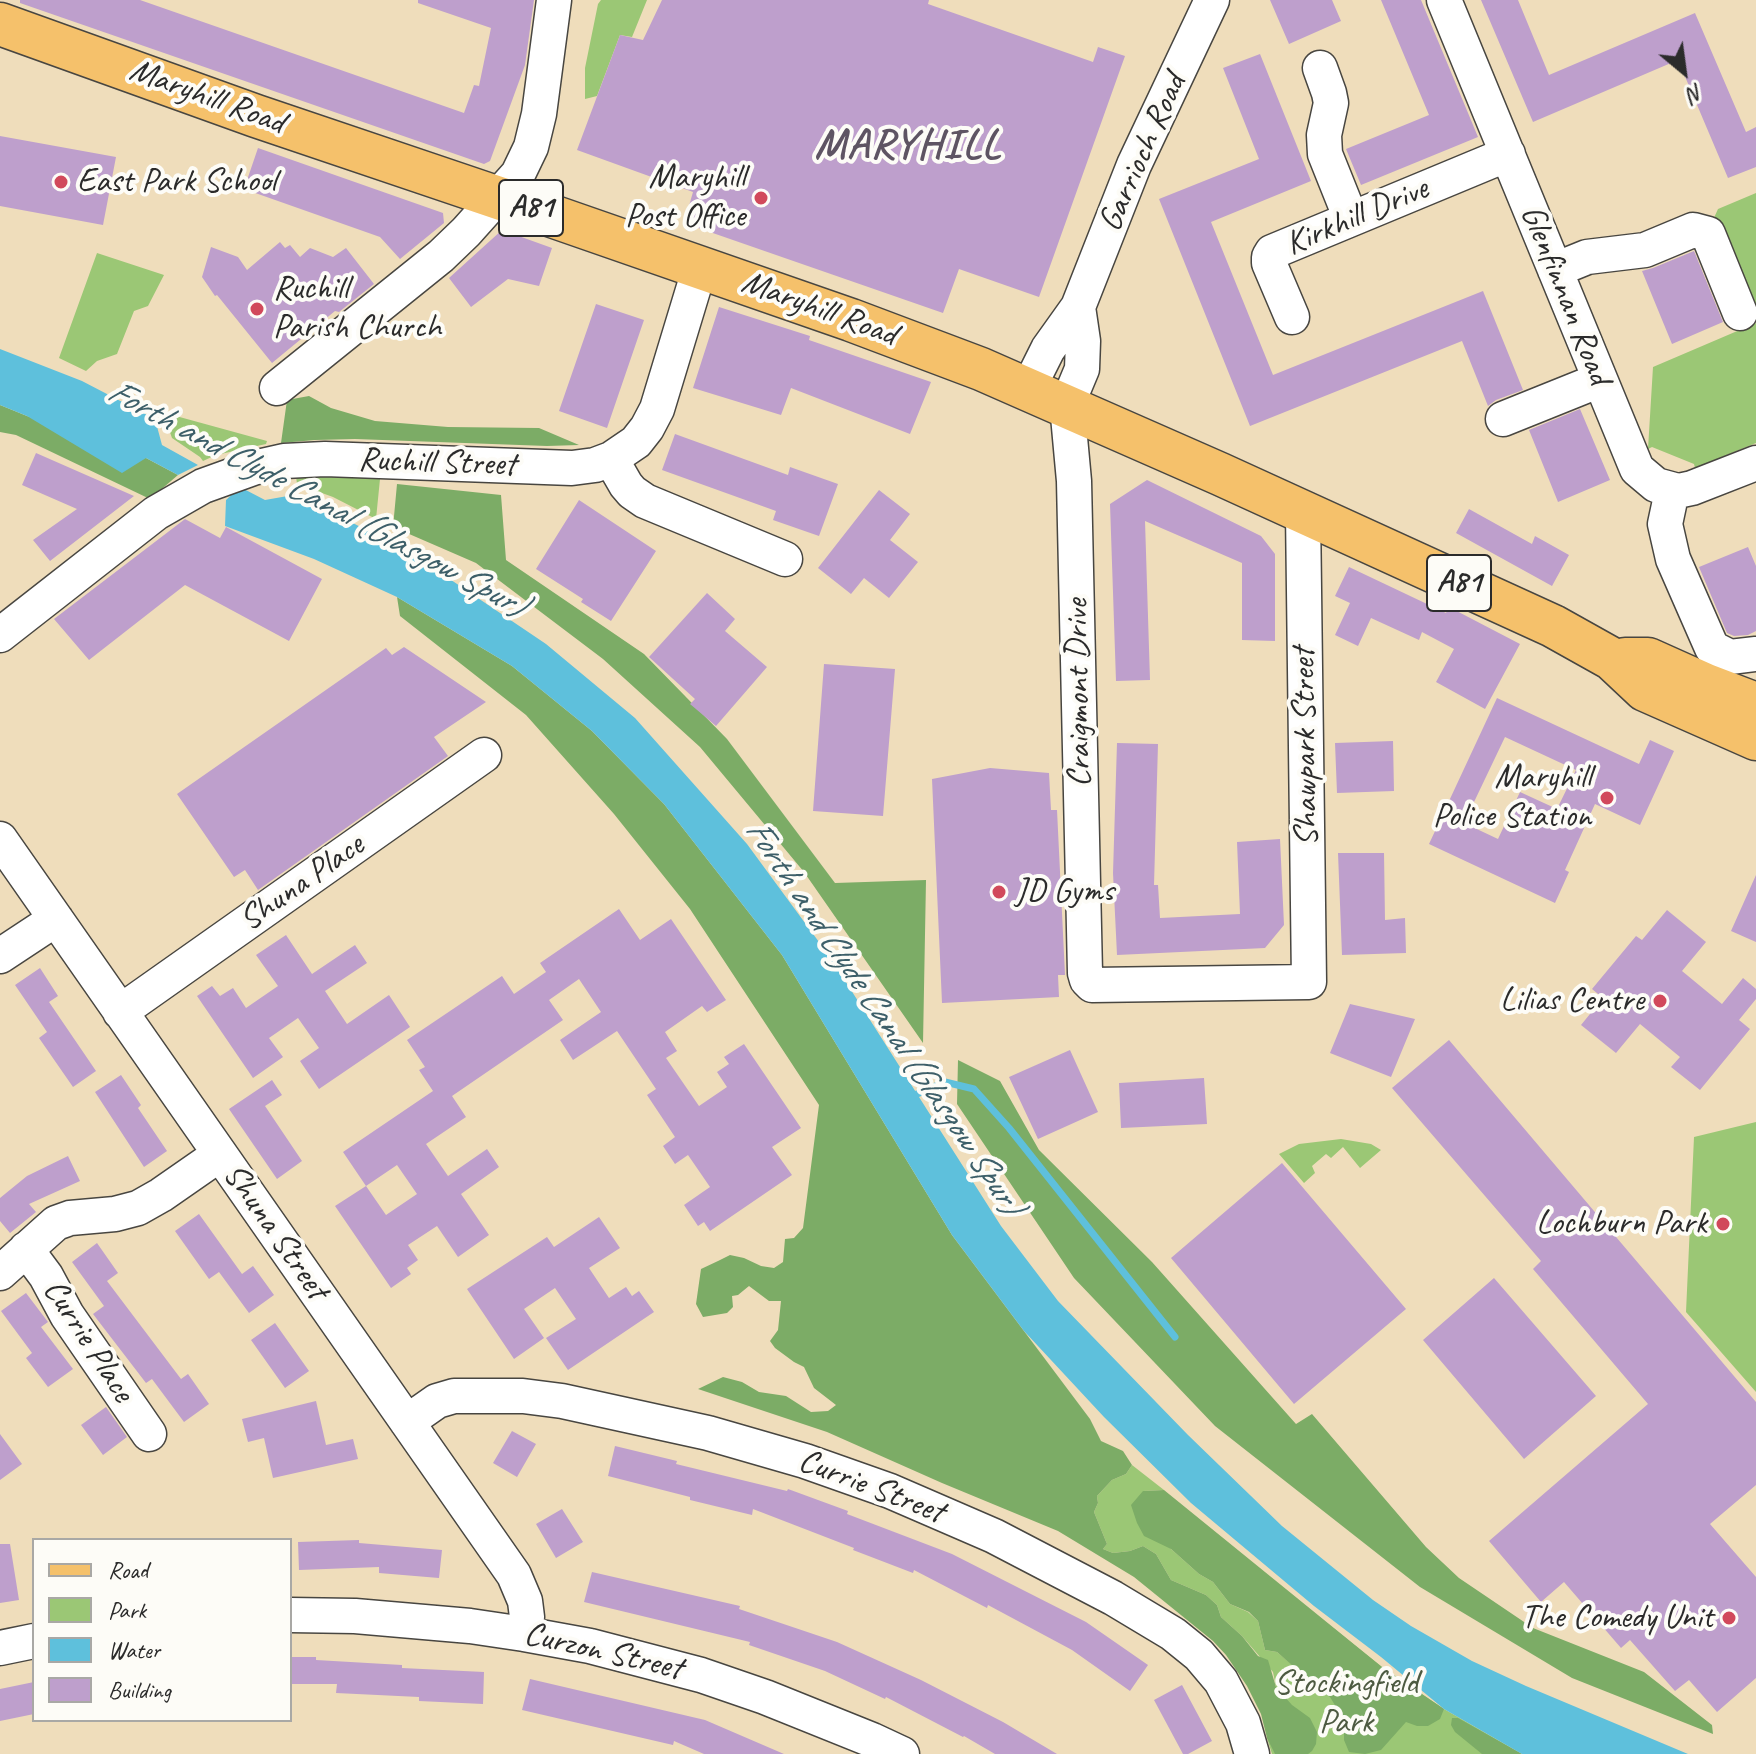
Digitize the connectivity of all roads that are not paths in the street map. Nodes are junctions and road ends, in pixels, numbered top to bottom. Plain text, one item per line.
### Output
1 (554, 0) edge
2 (1212, 0) edge
3 (1444, 0) edge
4 (0, 24) edge
5 (1320, 68) dead end
6 (1508, 154) junction
7 (498, 197) junction
8 (1351, 219) junction
9 (700, 267) junction
10 (1555, 270) junction
11 (1078, 307) junction
12 (1740, 313) dead end
13 (1292, 317) dead end
14 (1600, 380) junction
15 (277, 388) dead end
16 (1028, 389) junction
17 (1067, 405) junction
18 (1503, 419) dead end
19 (611, 459) junction
20 (1756, 463) edge
21 (1672, 491) junction
22 (1303, 512) junction
23 (785, 559) dead end
24 (0, 635) edge
25 (1756, 654) edge
26 (1612, 659) junction
27 (1756, 704) edge
28 (1756, 739) edge
29 (484, 755) dead end
30 (0, 839) edge
31 (56, 919) junction
32 (0, 956) edge
33 (1309, 982) joint
34 (120, 1012) junction
35 (220, 1154) junction
36 (26, 1249) junction
37 (0, 1273) edge
38 (407, 1422) junction
39 (149, 1434) dead end
40 (292, 1615) edge
41 (524, 1634) junction
42 (32, 1641) edge
43 (0, 1648) edge
44 (902, 1754) edge
45 (1252, 1754) edge

1 - 7 street
2 - 11 street, Garrioch Road
3 - 6 street, Glenfinnan Road
4 - 7 main road, Maryhill Road / A81
5 - 8 street
6 - 8 street, Kirkhill Drive
6 - 10 street, Glenfinnan Road
7 - 9 main road, Maryhill Road / A81
7 - 15 street
8 - 13 street, Kirkhill Drive
9 - 16 main road, Maryhill Road / A81
9 - 19 street, Ruchill Street
10 - 12 street
10 - 14 street, Glenfinnan Road
11 - 16 street, Garrioch Road
11 - 17 street, Garrioch Road
14 - 18 street
14 - 21 street, Glenfinnan Road
16 - 17 main road, Maryhill Road / A81
17 - 22 main road, Maryhill Road / A81
17 - 33 street, Craigmont Drive
19 - 23 street
19 - 24 street, Ruchill Street
20 - 21 street
21 - 25 street
22 - 26 main road, Maryhill Road / A81
22 - 33 street, Shawpark Street
26 - 27 main road, Maryhill Road / A81
26 - 28 main road, Maryhill Road / A81
29 - 34 street, Shuna Place
30 - 31 street, Shuna Street
31 - 32 street
31 - 34 street, Shuna Street
34 - 35 street, Shuna Street
35 - 36 street, Currie Place
35 - 38 street, Shuna Street
36 - 37 street, Currie Place
36 - 39 street, Currie Place
38 - 41 street, Shuna Street
38 - 45 street, Currie Street
40 - 41 street, Curzon Street
41 - 44 street, Curzon Street
42 - 43 street

